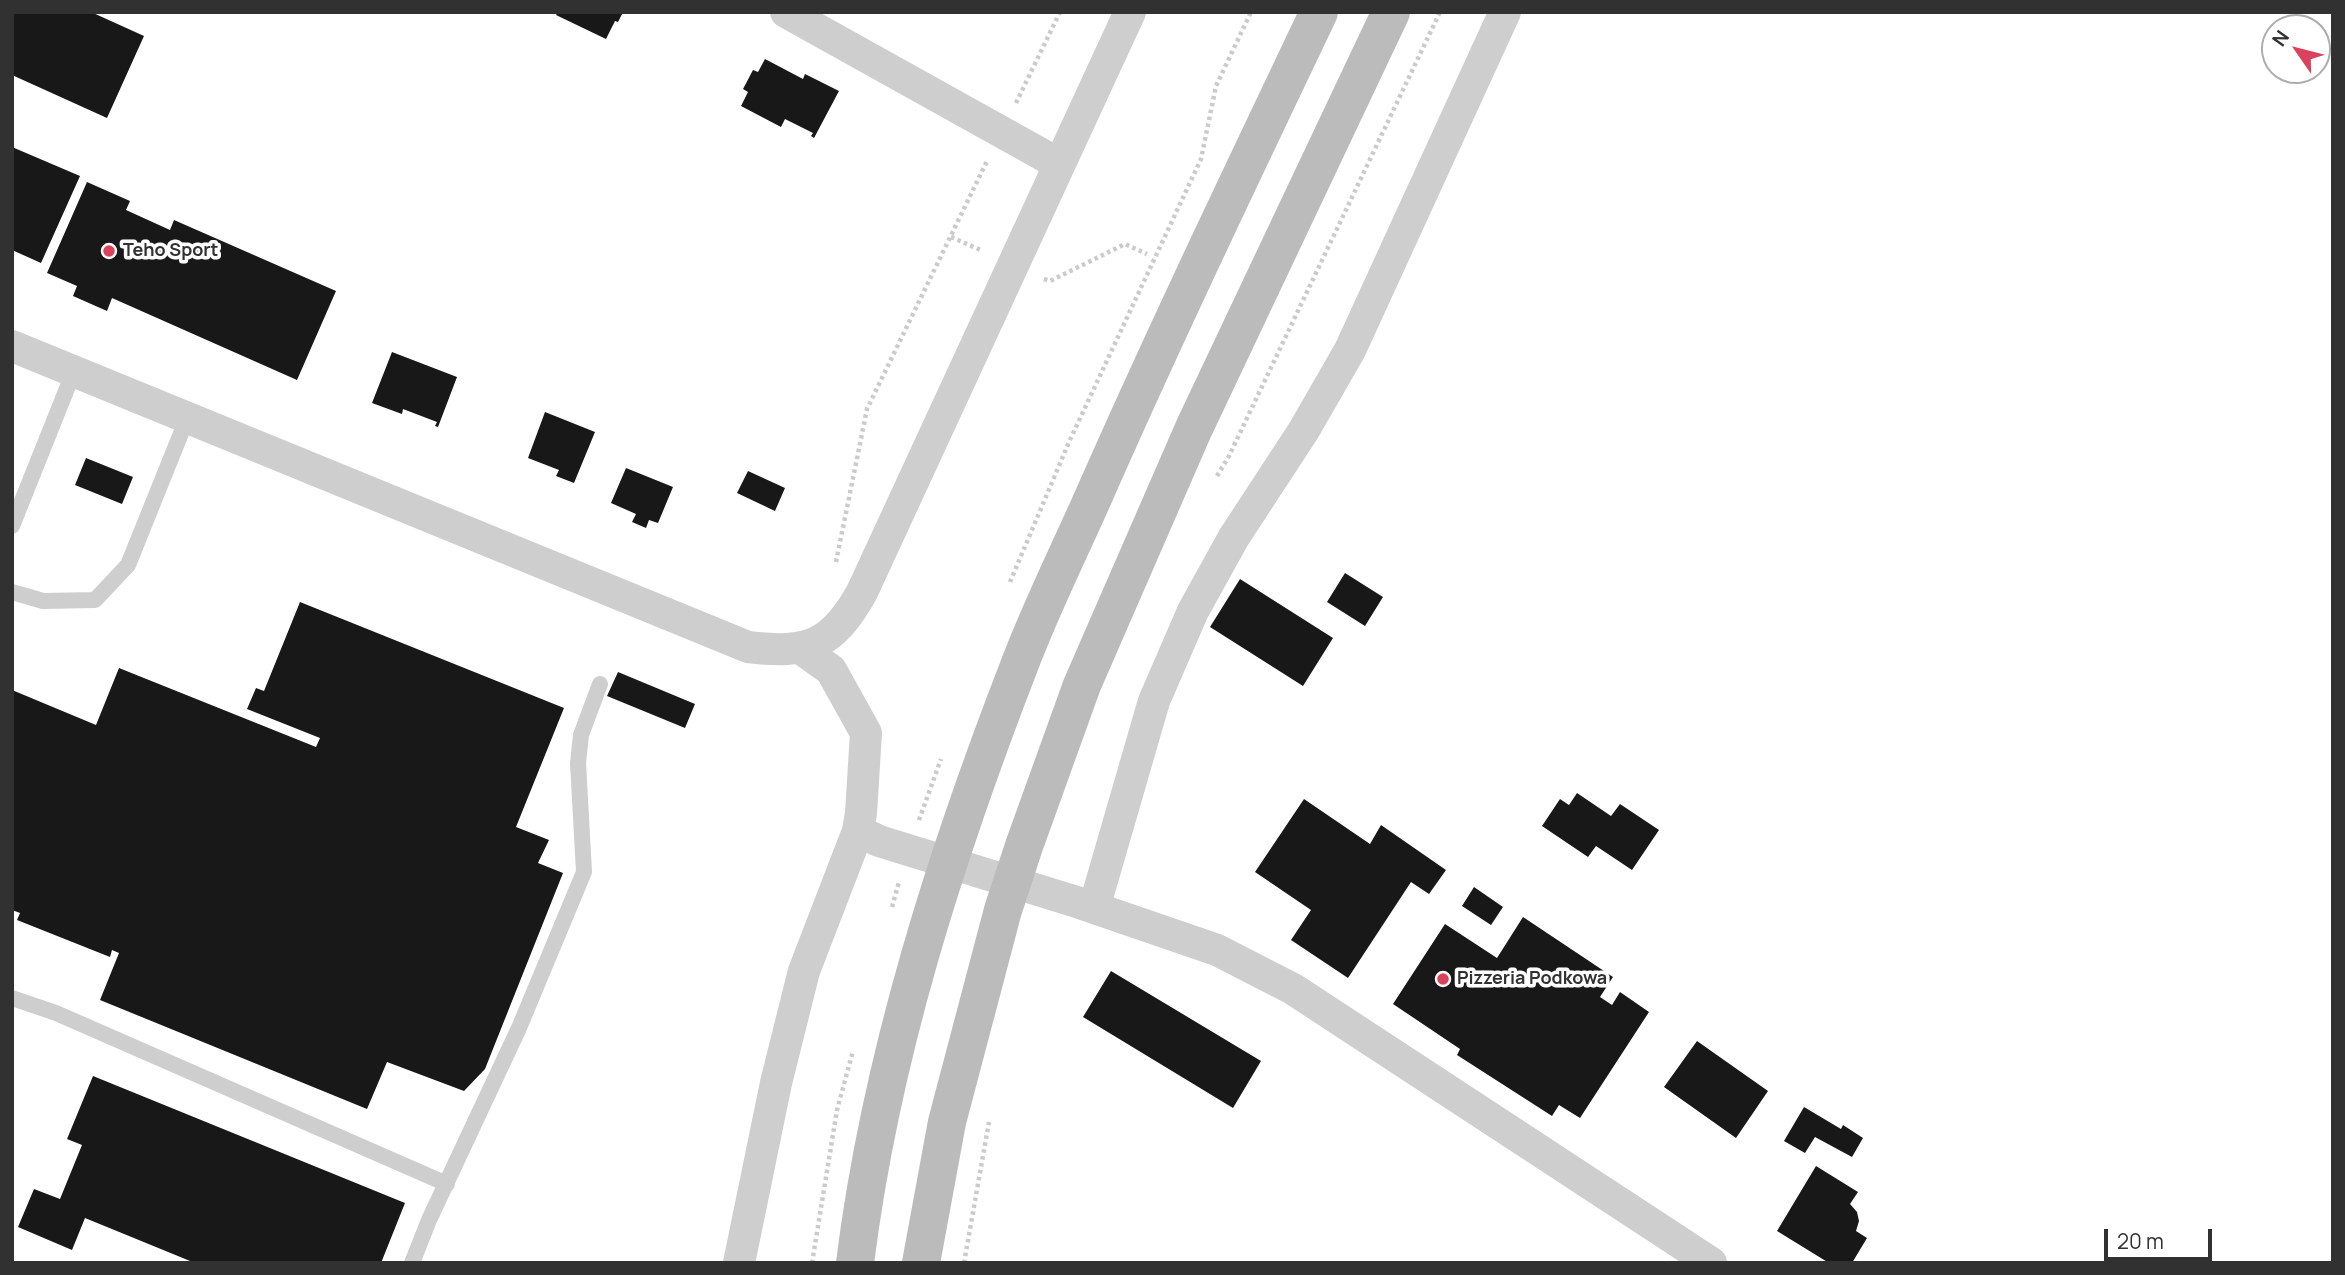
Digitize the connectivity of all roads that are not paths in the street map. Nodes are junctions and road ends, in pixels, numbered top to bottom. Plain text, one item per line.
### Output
1 (786, 12) edge
2 (1129, 12) edge
3 (1320, 12) edge
4 (1391, 12) edge
5 (1505, 12) edge
6 (1059, 164) junction
7 (12, 346) edge
8 (74, 371) junction
9 (188, 416) junction
10 (12, 526) edge
11 (12, 592) edge
12 (800, 648) junction
13 (600, 684) dead end
14 (858, 831) junction
15 (1094, 908) junction
16 (12, 998) edge
17 (447, 1184) junction
18 (412, 1263) edge
19 (739, 1263) edge
20 (855, 1263) edge
21 (921, 1263) edge
22 (1711, 1263) edge

1 - 6 street
2 - 6 street
3 - 20 main road
4 - 21 main road
5 - 15 street
6 - 12 street
7 - 8 street
8 - 9 street
8 - 10 lane
9 - 11 lane
9 - 12 street
12 - 14 street
13 - 17 lane
14 - 15 street
14 - 19 street
15 - 22 street
16 - 17 lane
17 - 18 lane

